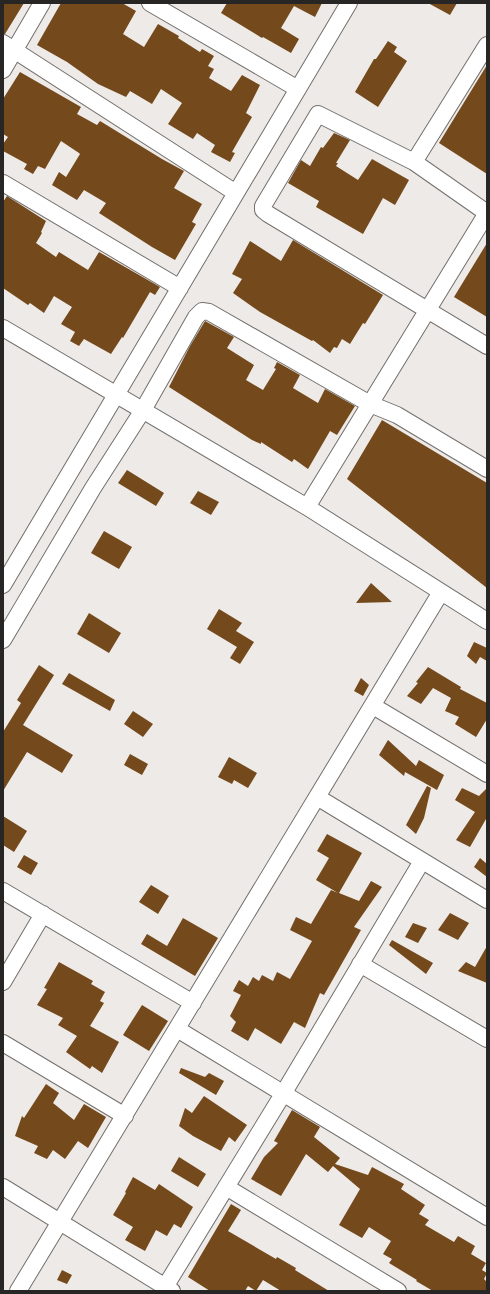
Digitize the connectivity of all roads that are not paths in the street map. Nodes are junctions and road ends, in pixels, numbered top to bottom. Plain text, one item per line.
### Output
1 (42, 3) edge
2 (150, 3) edge
3 (349, 3) edge
4 (487, 45) edge
5 (9, 46) edge
6 (482, 64) edge
7 (3, 70) edge
8 (298, 89) junction
9 (414, 162) junction
10 (3, 183) edge
11 (236, 193) junction
12 (487, 213) edge
13 (180, 288) junction
14 (428, 310) junction
15 (3, 328) edge
16 (487, 346) edge
17 (116, 394) junction
18 (370, 404) junction
19 (142, 410) junction
20 (487, 469) edge
21 (307, 507) junction
22 (3, 584) edge
23 (441, 592) junction
24 (487, 621) edge
25 (3, 640) edge
26 (373, 706) junction
27 (487, 774) edge
28 (317, 797) junction
29 (422, 861) junction
30 (3, 892) edge
31 (487, 900) edge
32 (43, 914) junction
33 (360, 964) junction
34 (3, 982) edge
35 (193, 1003) junction
36 (177, 1029) junction
37 (487, 1039) edge
38 (3, 1043) edge
39 (283, 1094) junction
40 (125, 1116) junction
41 (3, 1187) edge
42 (226, 1187) junction
43 (487, 1217) edge
44 (60, 1222) junction
45 (168, 1289) edge
46 (18, 1291) edge
47 (398, 1291) edge

1 - 5 street
2 - 8 street
3 - 8 street
4 - 6 street
5 - 7 street
5 - 11 street
6 - 9 street
8 - 11 street
9 - 12 street
9 - 14 street
10 - 13 street
11 - 13 street
12 - 14 street
13 - 17 street
14 - 16 street
14 - 18 street
15 - 17 street
17 - 19 street
17 - 22 street
18 - 19 street
18 - 20 street
18 - 21 street
19 - 21 street
19 - 25 street
21 - 23 street
23 - 24 street
23 - 26 street
26 - 27 street
26 - 28 street
28 - 29 street
28 - 35 street
29 - 31 street
29 - 33 street
30 - 32 street
32 - 34 street
32 - 35 street
33 - 37 street
33 - 39 street
35 - 36 street
36 - 39 street
36 - 40 street
38 - 40 street
39 - 42 street
39 - 43 street
40 - 44 street
41 - 44 street
42 - 45 street
42 - 47 street
44 - 45 street
44 - 46 street

